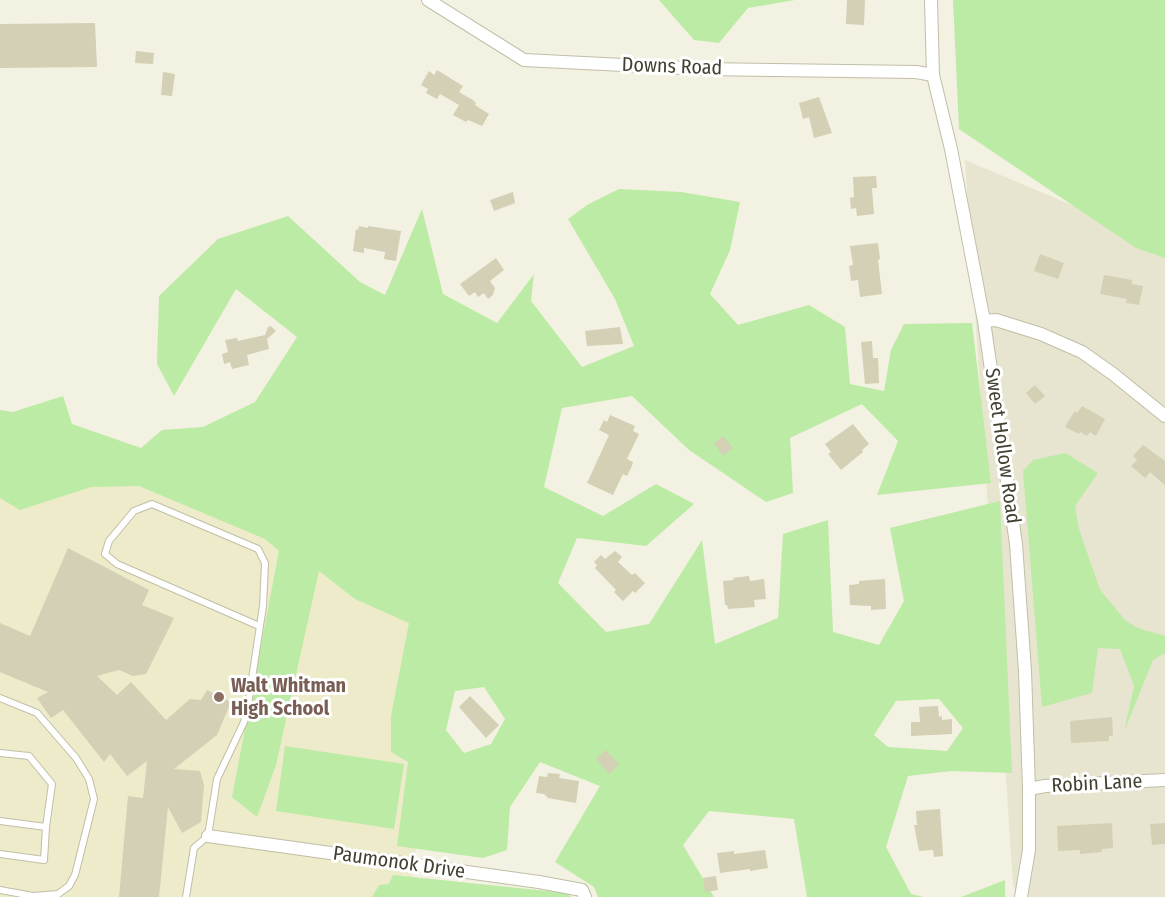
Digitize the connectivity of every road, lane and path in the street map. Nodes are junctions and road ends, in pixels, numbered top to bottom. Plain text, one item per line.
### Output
1 (428, 0) edge
2 (931, 0) edge
3 (933, 75) junction
4 (984, 321) junction
5 (1165, 416) edge
6 (259, 626) junction
7 (0, 698) edge
8 (0, 753) edge
9 (1165, 780) edge
10 (1029, 789) junction
11 (0, 821) edge
12 (46, 827) junction
13 (208, 836) junction
14 (0, 854) edge
15 (0, 890) edge
16 (186, 897) edge
17 (585, 897) edge
18 (1021, 897) edge

1 - 3 street, Downs Road
2 - 3 street, Sweet Hollow Road
3 - 4 street, Sweet Hollow Road
4 - 5 street
4 - 10 street, Sweet Hollow Road
6 - 6 lane
6 - 13 lane
7 - 15 lane
8 - 12 lane
9 - 10 street, Robin Lane
10 - 18 street, Sweet Hollow Road
11 - 12 lane
12 - 14 lane
13 - 16 lane
13 - 17 street, Paumonok Drive

